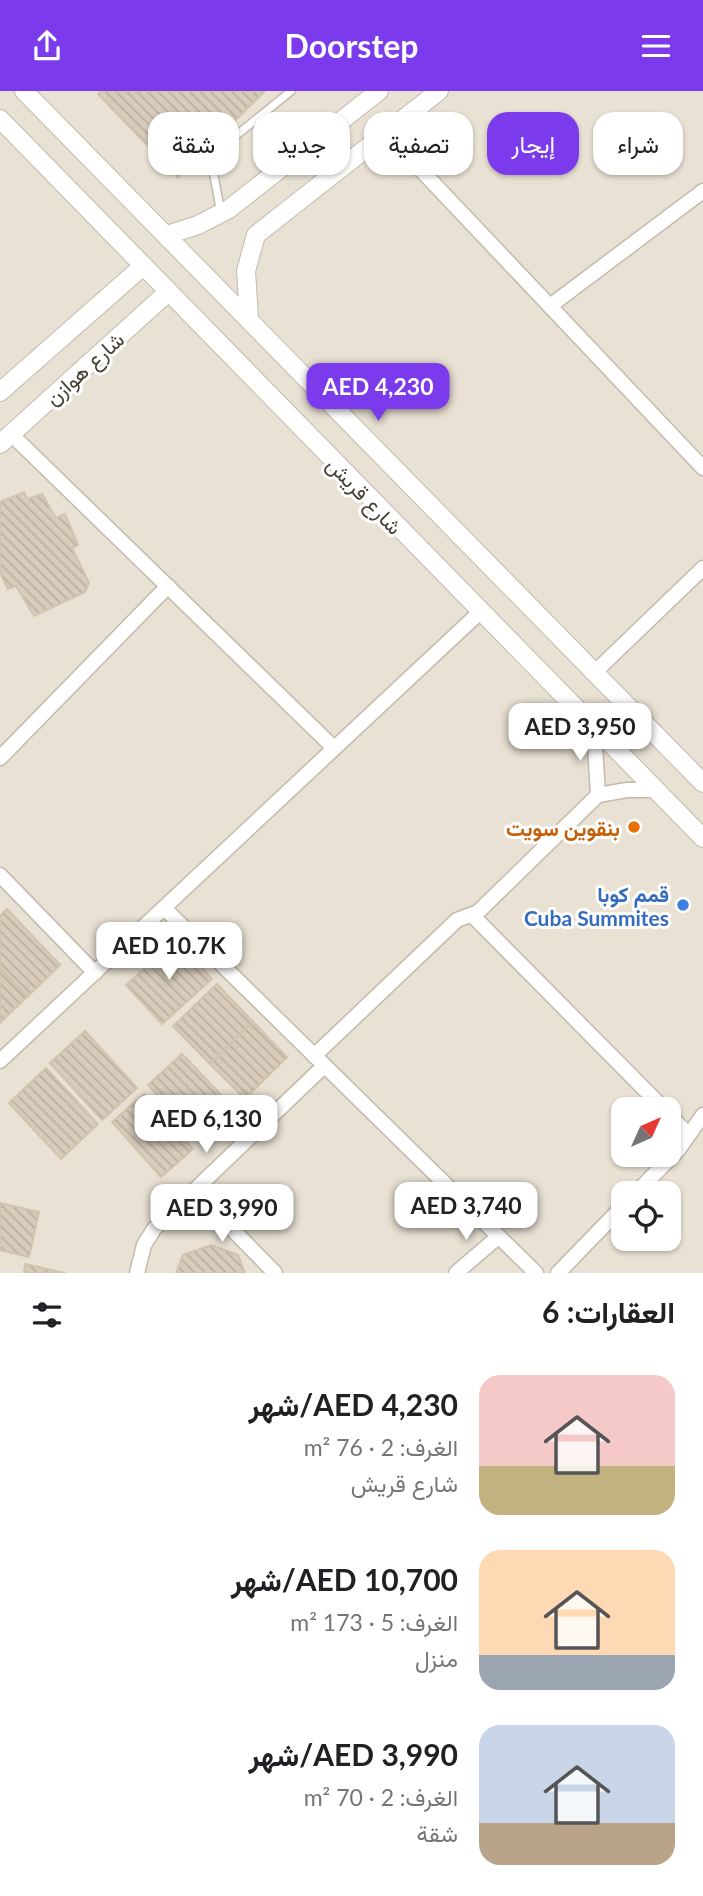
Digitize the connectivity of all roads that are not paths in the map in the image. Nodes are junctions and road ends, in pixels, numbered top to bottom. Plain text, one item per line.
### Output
1 (24, 91) edge
2 (291, 91) edge
3 (379, 91) edge
4 (439, 91) edge
5 (412, 112) edge
6 (0, 120) edge
7 (364, 150) edge
8 (426, 175) edge
9 (703, 191) edge
10 (221, 214) junction
11 (167, 235) junction
12 (143, 266) junction
13 (167, 293) junction
14 (550, 306) junction
15 (249, 319) junction
16 (3, 384) edge
17 (6, 439) edge
18 (703, 468) edge
19 (703, 568) edge
20 (168, 586) junction
21 (479, 613) junction
22 (595, 672) junction
23 (594, 729) junction
24 (334, 748) junction
25 (0, 758) edge
26 (703, 782) edge
27 (655, 790) junction
28 (598, 795) junction
29 (703, 838) edge
30 (0, 875) edge
31 (164, 908) junction
32 (472, 915) junction
33 (95, 973) junction
34 (0, 1061) edge
35 (319, 1061) junction
36 (652, 1097) edge
37 (703, 1115) edge
38 (681, 1127) edge
39 (688, 1134) junction
40 (648, 1181) edge
41 (194, 1190) junction
42 (611, 1218) edge
43 (498, 1237) junction
44 (137, 1273) edge
45 (275, 1273) edge
46 (456, 1273) edge
47 (536, 1273) edge
48 (558, 1273) edge

1 - 11 street, شارع قريش
2 - 10 lane
3 - 10 street
4 - 5 street
6 - 12 street, شارع قريش
7 - 15 street
8 - 14 street
9 - 14 street
10 - 11 street
11 - 15 street, شارع قريش
12 - 13 street, شارع قريش
12 - 16 street, شارع هوازن
13 - 17 street, شارع هوازن
13 - 21 street, شارع قريش
14 - 18 street
15 - 22 street, شارع قريش
17 - 20 street
19 - 22 street
20 - 24 street
20 - 25 street
21 - 23 street, شارع قريش
21 - 24 street
22 - 26 street, شارع قريش
23 - 27 street, شارع قريش
23 - 28 street
24 - 31 street
27 - 28 street
27 - 29 street, شارع قريش
28 - 32 street
30 - 33 street
31 - 33 street
31 - 35 street
32 - 35 street
32 - 36 street
33 - 34 street
35 - 41 street
35 - 43 street
37 - 39 street
38 - 39 street
39 - 40 street
41 - 44 street
41 - 45 street
42 - 48 street
43 - 46 street
43 - 47 street

